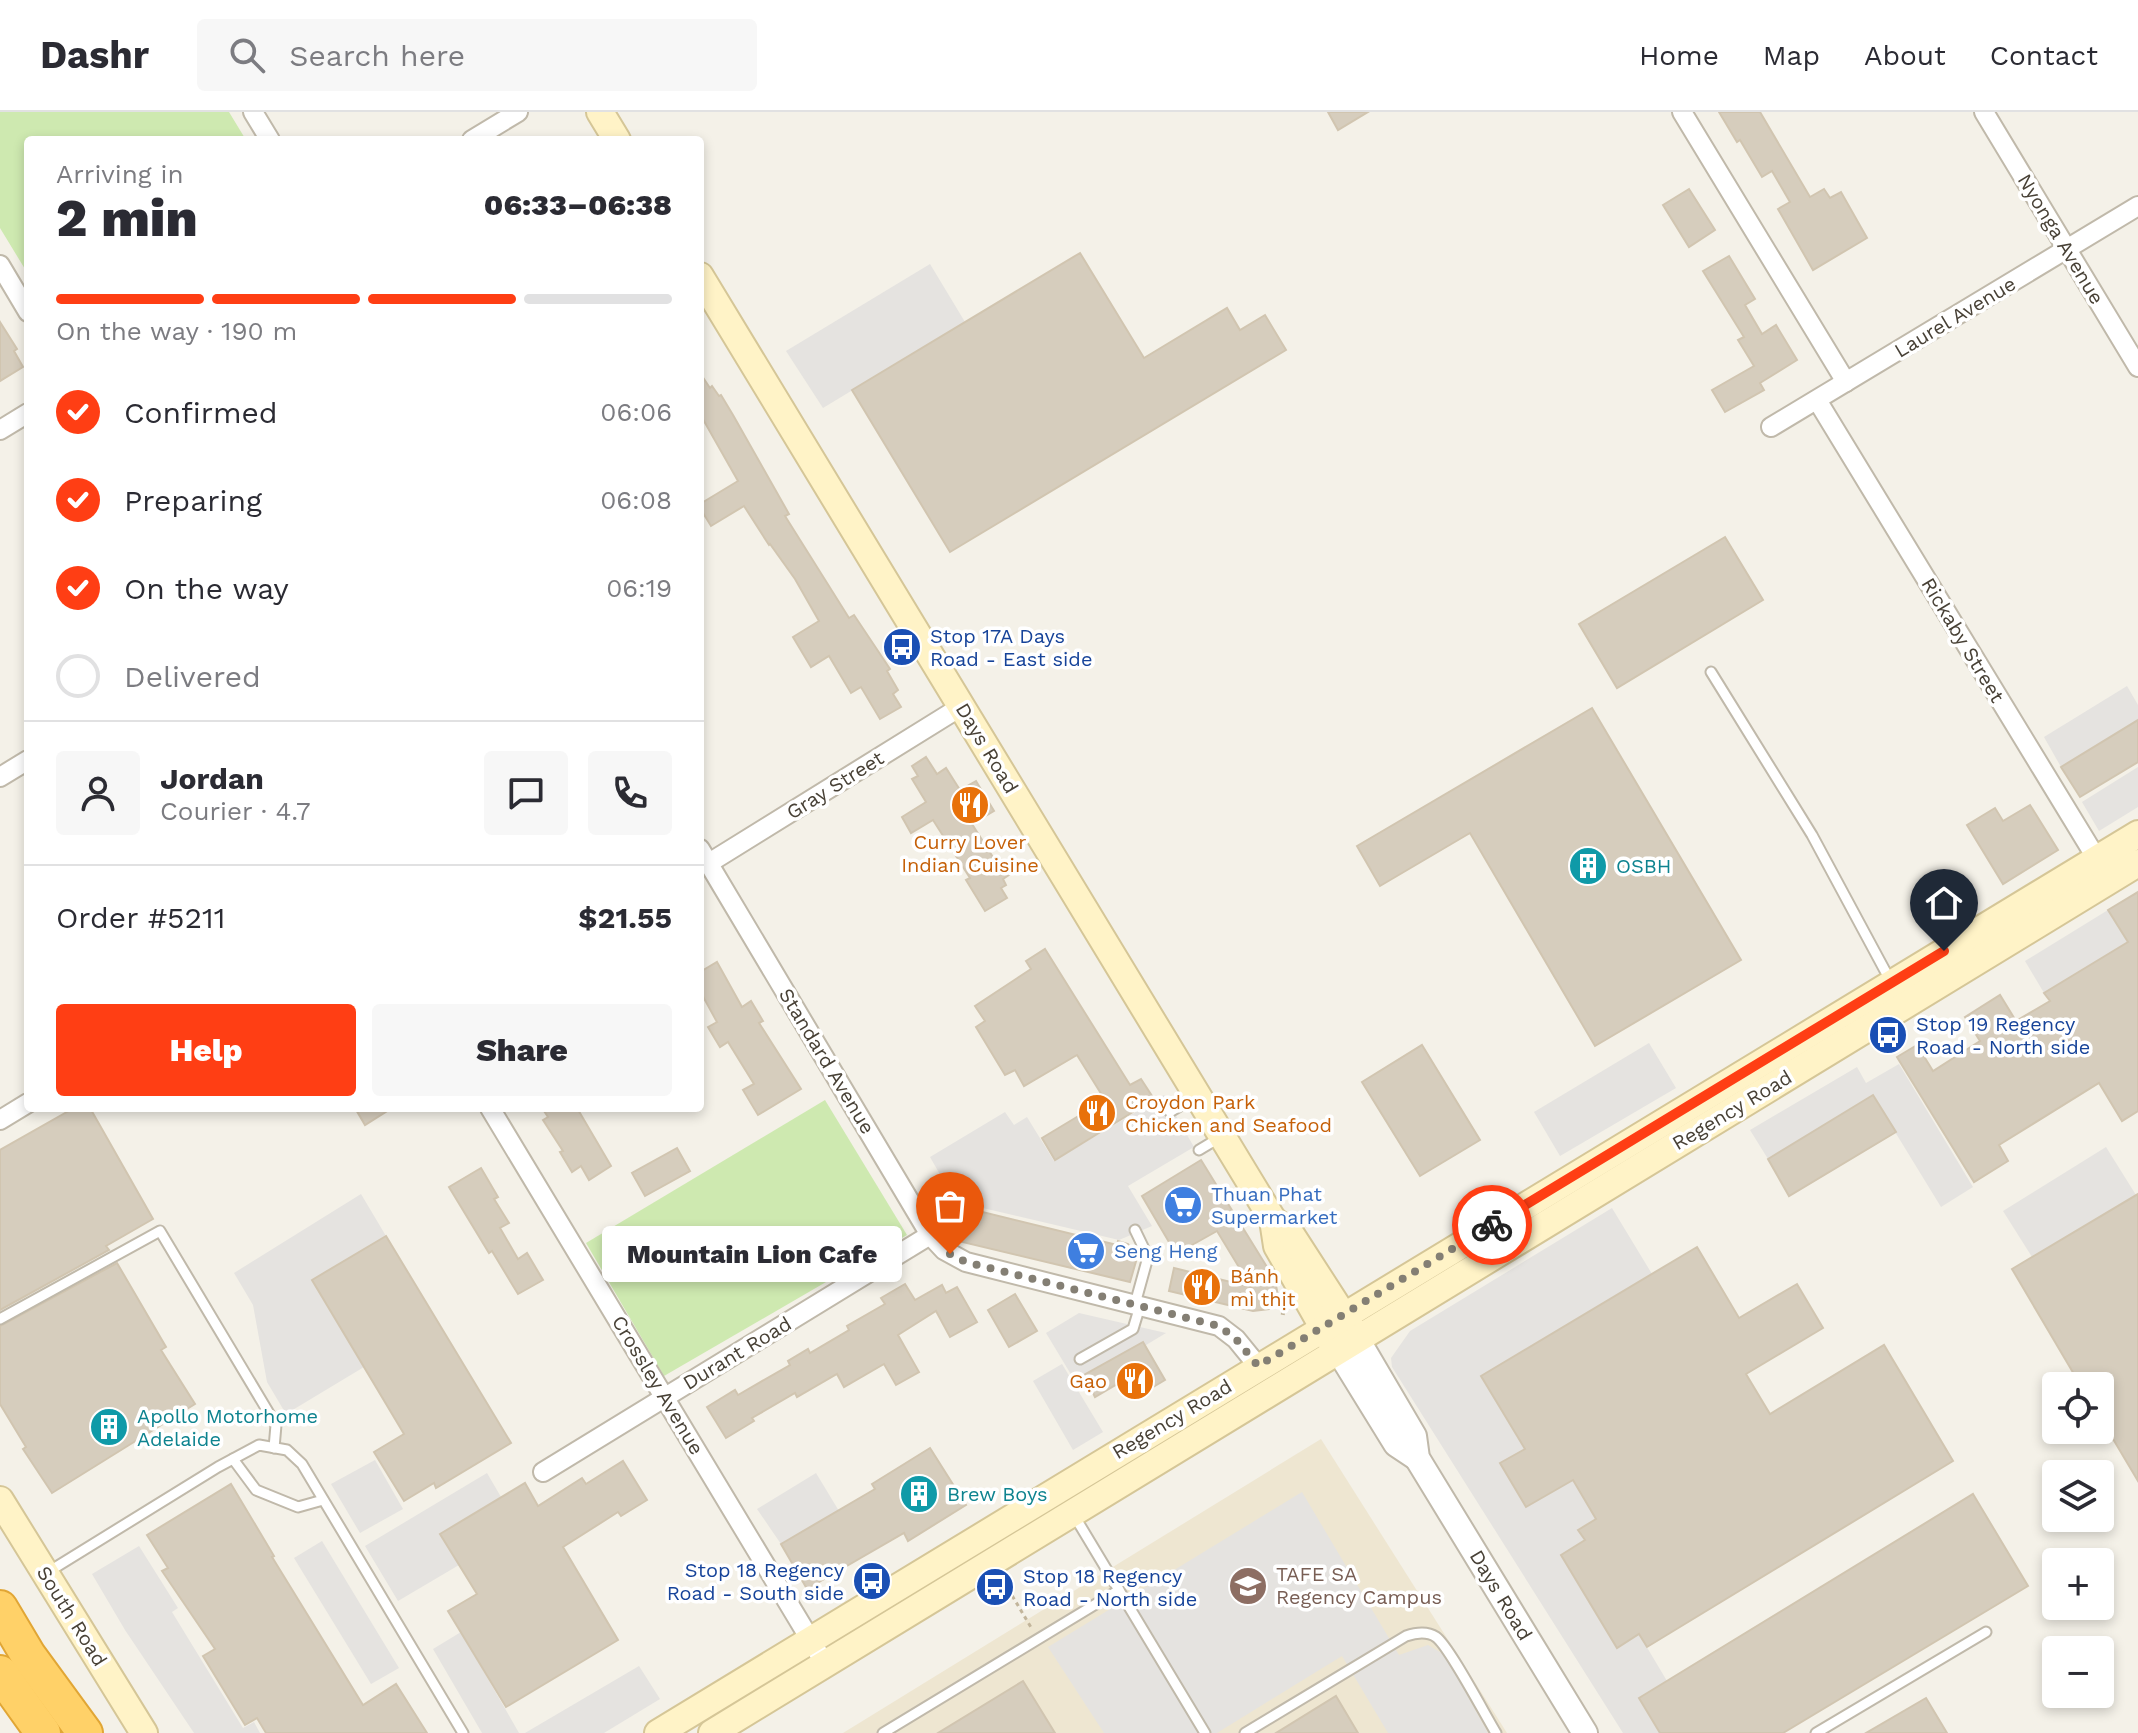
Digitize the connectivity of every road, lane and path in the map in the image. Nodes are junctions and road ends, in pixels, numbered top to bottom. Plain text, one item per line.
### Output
1 (253, 112) edge
2 (518, 112) edge
3 (1682, 112) edge
4 (1984, 112) edge
5 (268, 136) edge
6 (482, 136) edge
7 (2138, 206) edge
8 (2067, 249) junction
9 (0, 265) edge
10 (704, 283) edge
11 (24, 305) edge
12 (2138, 367) edge
13 (1846, 382) junction
14 (1817, 400) junction
15 (24, 415) edge
16 (1771, 427) dead end
17 (0, 430) edge
18 (1711, 672) dead end
19 (962, 706) junction
20 (24, 762) edge
21 (0, 777) edge
22 (2138, 834) edge
23 (704, 856) edge
24 (2138, 863) edge
25 (2103, 869) junction
26 (1891, 983) junction
27 (1197, 1095) junction
28 (24, 1105) edge
29 (492, 1112) edge
30 (1170, 1112) dead end
31 (0, 1120) edge
32 (1222, 1136) junction
33 (1199, 1150) dead end
34 (1273, 1220) junction
35 (1135, 1230) dead end
36 (930, 1235) junction
37 (1296, 1278) junction
38 (1138, 1305) junction
39 (0, 1319) edge
40 (1333, 1321) junction
41 (1348, 1344) junction
42 (1080, 1359) dead end
43 (1263, 1363) junction
44 (666, 1397) junction
45 (274, 1448) junction
46 (233, 1459) junction
47 (543, 1472) dead end
48 (1058, 1489) junction
49 (0, 1500) edge
50 (323, 1500) junction
51 (1073, 1513) junction
52 (46, 1574) junction
53 (1004, 1582) dead end
54 (1119, 1590) junction
55 (0, 1608) edge
56 (1032, 1629) dead end
57 (1986, 1632) dead end
58 (810, 1640) junction
59 (825, 1664) junction
60 (1, 1674) edge
61 (43, 1733) edge
62 (85, 1733) edge
63 (144, 1733) edge
64 (463, 1733) edge
65 (658, 1733) edge
66 (712, 1733) edge
67 (883, 1733) edge
68 (1205, 1733) edge
69 (1245, 1733) edge
70 (1496, 1733) edge
71 (1585, 1733) edge
72 (1816, 1733) edge

1 - 5 street
2 - 6 street
3 - 13 street
4 - 8 street, Nyonga Avenue
7 - 8 street, Laurel Avenue
8 - 12 street, Nyonga Avenue
8 - 13 street, Laurel Avenue
9 - 11 street
10 - 19 main road, Days Road
13 - 14 street, Laurel Avenue
14 - 16 street, Laurel Avenue
14 - 25 street, Rickaby Street
15 - 17 street
18 - 26 lane
19 - 23 street, Gray Street
19 - 27 main road, Days Road
20 - 21 street
22 - 25 main road, Regency Road
23 - 36 street, Standard Avenue
24 - 25 main road, Regency Road
25 - 26 main road, Regency Road
25 - 41 main road, Regency Road
26 - 40 main road, Regency Road
27 - 30 lane
27 - 32 main road, Days Road
28 - 31 street
29 - 44 street, Crossley Avenue
32 - 33 lane
32 - 34 main road, Days Road
34 - 37 main road, Days Road
34 - 40 main road, Days Road
35 - 38 lane
36 - 38 street, Standard Avenue
36 - 44 street, Durant Road
37 - 40 main road, Days Road
37 - 43 main road
38 - 42 lane
38 - 43 street
39 - 45 lane
40 - 41 main road, Days Road
40 - 43 main road, Regency Road
41 - 51 main road, Regency Road
41 - 71 street, Days Road
43 - 48 main road, Regency Road
44 - 47 street, Durant Road
44 - 58 street, Crossley Avenue
45 - 46 lane
45 - 50 lane
46 - 50 lane
46 - 52 lane
48 - 51 lane
48 - 58 main road, Regency Road
49 - 52 main road, South Road
50 - 64 lane
51 - 54 lane
51 - 59 main road, Regency Road
52 - 63 main road, South Road
53 - 56 path
54 - 67 lane
54 - 68 lane
55 - 62 highway
57 - 72 lane
58 - 59 street, Crossley Avenue
58 - 65 main road, Regency Road
59 - 66 main road, Regency Road
60 - 61 highway
69 - 70 lane

